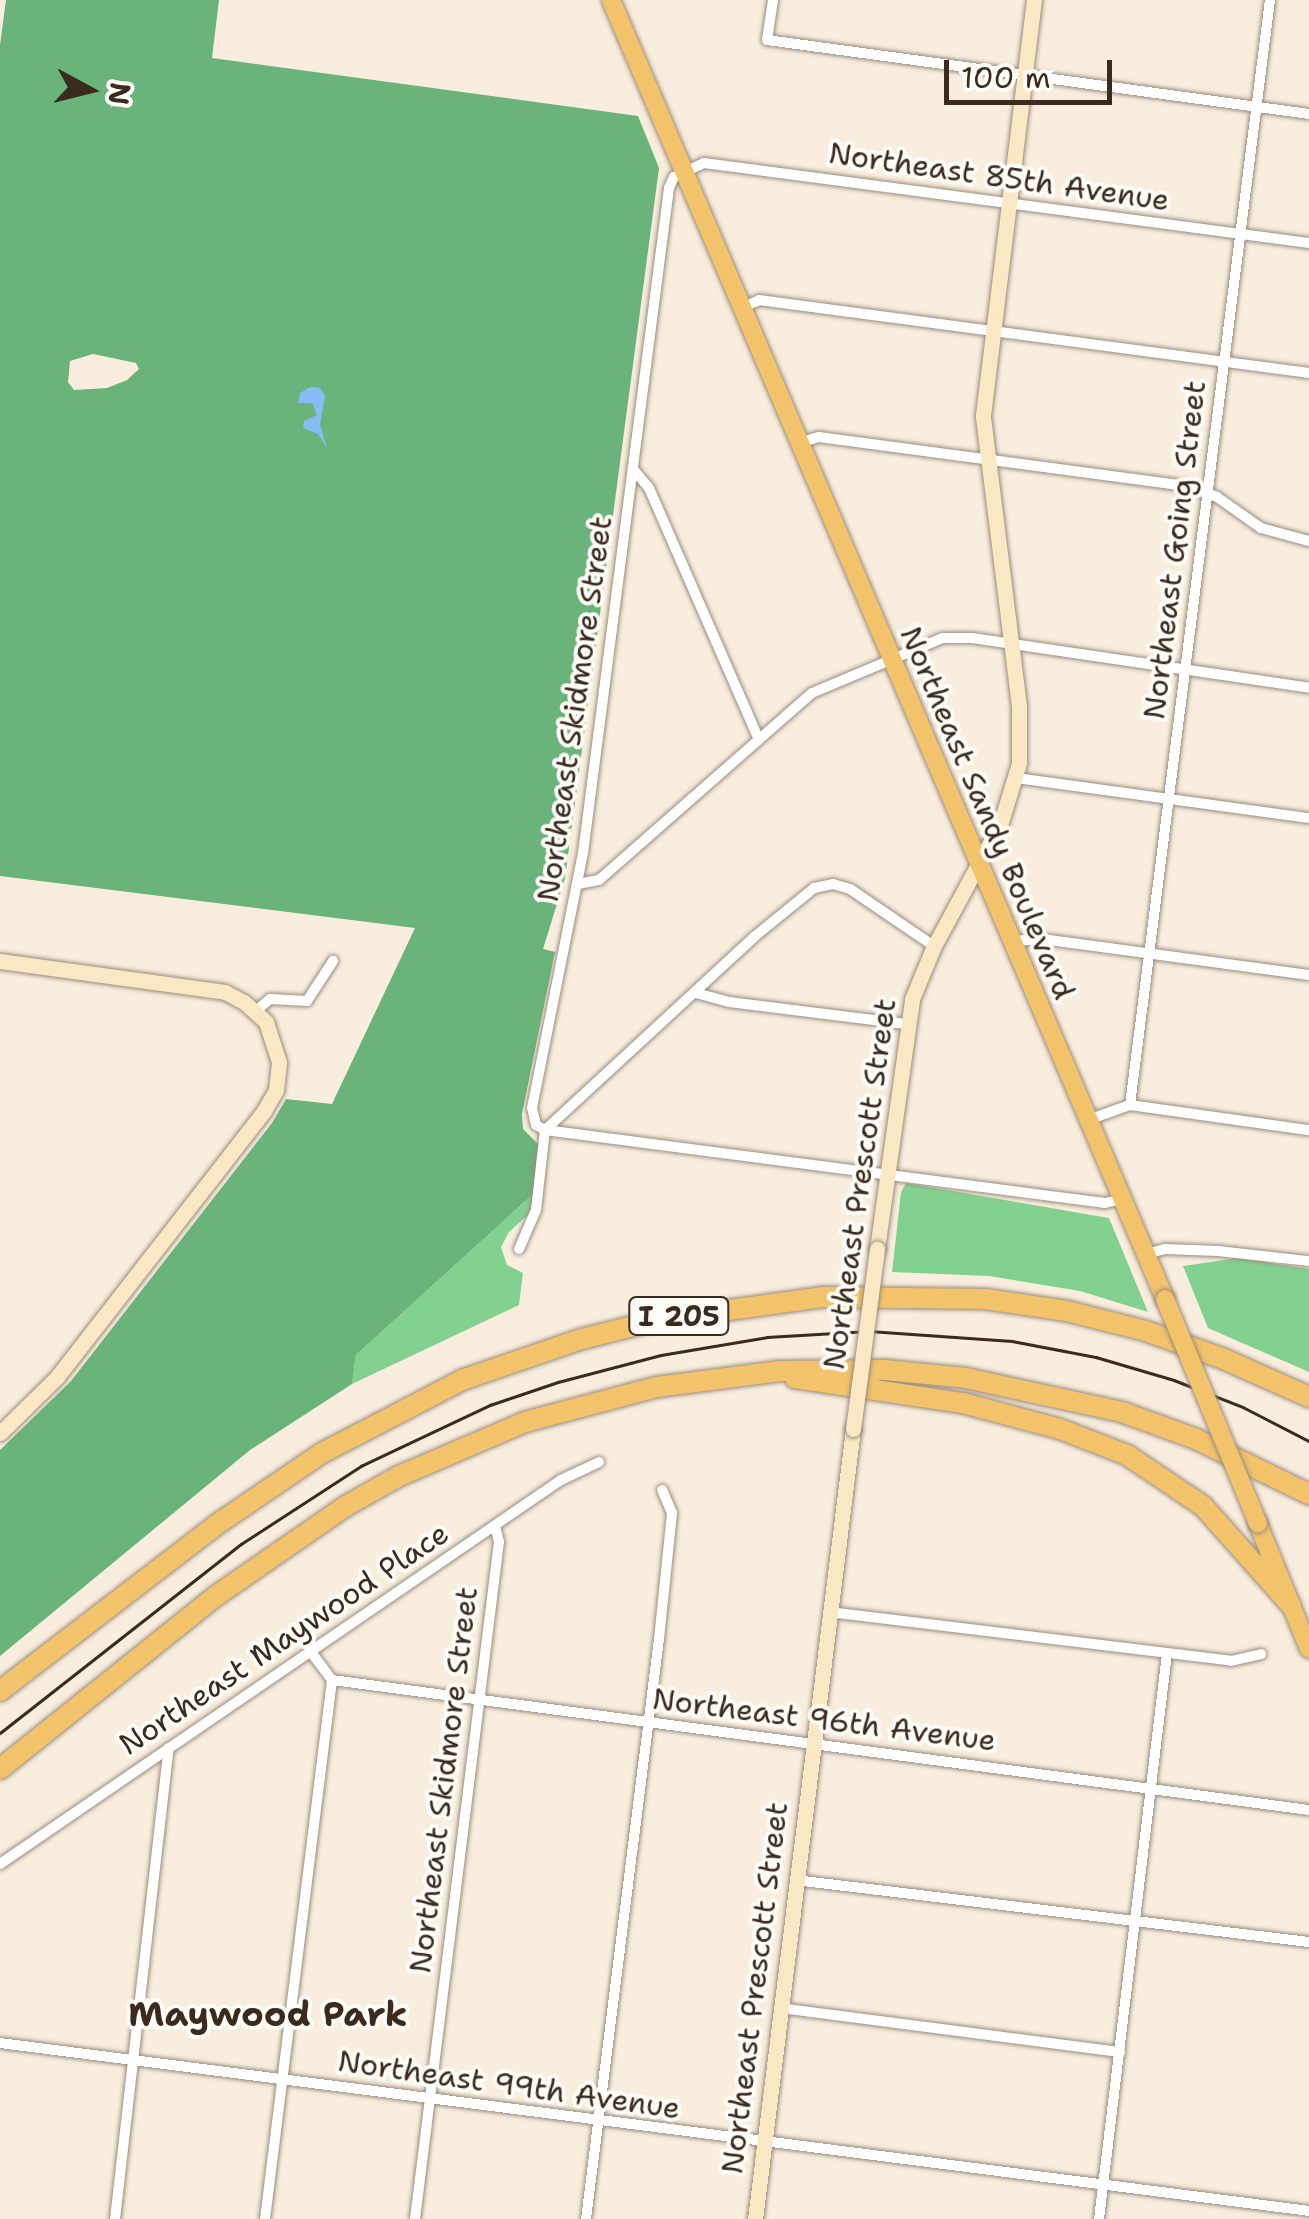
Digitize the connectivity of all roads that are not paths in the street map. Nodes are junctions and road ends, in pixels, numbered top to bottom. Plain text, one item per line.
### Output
1 (611, 0) edge
2 (772, 0) edge
3 (1034, 0) edge
4 (1270, 0) edge
5 (1024, 75) junction
6 (1256, 107) junction
7 (1309, 114) edge
8 (683, 169) junction
9 (1008, 204) junction
10 (1240, 234) junction
11 (1309, 244) edge
12 (742, 308) junction
13 (992, 330) junction
14 (1224, 361) junction
15 (1309, 373) edge
16 (800, 442) junction
17 (985, 459) junction
18 (633, 469) junction
19 (1208, 492) junction
20 (1309, 541) edge
21 (1011, 647) junction
22 (891, 658) junction
23 (1185, 673) junction
24 (1309, 688) edge
25 (758, 738) junction
26 (1016, 778) junction
27 (1169, 799) junction
28 (1309, 818) edge
29 (979, 864) junction
30 (578, 884) junction
31 (1012, 941) junction
32 (934, 946) junction
33 (1148, 953) junction
34 (0, 961) edge
35 (332, 961) dead end
36 (1309, 976) edge
37 (696, 993) junction
38 (256, 1010) junction
39 (906, 1024) junction
40 (1130, 1106) junction
41 (1088, 1120) junction
42 (545, 1130) junction
43 (1309, 1130) edge
44 (886, 1176) junction
45 (1122, 1199) junction
46 (519, 1249) dead end
47 (1146, 1254) junction
48 (1309, 1261) edge
49 (1224, 1359) junction
50 (780, 1371) junction
51 (1309, 1382) edge
52 (1309, 1398) edge
53 (0, 1433) edge
54 (599, 1462) dead end
55 (662, 1490) dead end
56 (1309, 1494) edge
57 (495, 1526) junction
58 (1292, 1605) junction
59 (829, 1612) junction
60 (1309, 1648) edge
61 (312, 1654) junction
62 (1167, 1654) junction
63 (1261, 1654) dead end
64 (332, 1680) junction
65 (2, 1689) edge
66 (480, 1700) junction
67 (648, 1722) junction
68 (812, 1744) junction
69 (169, 1748) junction
70 (0, 1769) edge
71 (1152, 1788) junction
72 (1309, 1810) edge
73 (0, 1864) edge
74 (795, 1880) junction
75 (1135, 1920) junction
76 (1309, 1942) edge
77 (780, 2008) junction
78 (0, 2043) edge
79 (1120, 2052) junction
80 (135, 2061) junction
81 (283, 2080) junction
82 (430, 2099) junction
83 (598, 2122) junction
84 (764, 2144) junction
85 (1104, 2186) junction
86 (1309, 2211) edge
87 (115, 2219) edge
88 (265, 2219) edge
89 (415, 2219) edge
90 (586, 2219) edge
91 (754, 2219) edge
92 (1099, 2219) edge

1 - 8 main road, Northeast Sandy Boulevard
2 - 5 street
3 - 5 street, Northeast Prescott Street
4 - 6 street, Northeast Going Street
5 - 6 street
5 - 9 street, Northeast Prescott Street
6 - 7 street
6 - 10 street, Northeast Going Street
8 - 9 street, Northeast 85th Avenue
8 - 12 main road, Northeast Sandy Boulevard
8 - 18 street, Northeast Skidmore Street
9 - 10 street, Northeast 85th Avenue
9 - 13 street, Northeast Prescott Street
10 - 11 street, Northeast 85th Avenue
10 - 14 street, Northeast Going Street
12 - 13 street
12 - 16 main road, Northeast Sandy Boulevard
13 - 14 street
13 - 17 street, Northeast Prescott Street
14 - 15 street
14 - 19 street, Northeast Going Street
16 - 17 street
16 - 22 main road, Northeast Sandy Boulevard
17 - 19 street
17 - 21 street, Northeast Prescott Street
18 - 25 street
18 - 30 street, Northeast Skidmore Street
19 - 20 street
19 - 23 street, Northeast Going Street
21 - 22 street
21 - 23 street
21 - 26 street, Northeast Prescott Street
22 - 25 street
22 - 29 main road, Northeast Sandy Boulevard
23 - 24 street
23 - 27 street, Northeast Going Street
25 - 30 street
26 - 27 street
26 - 29 street, Northeast Prescott Street
27 - 28 street
27 - 33 street, Northeast Going Street
29 - 31 main road, Northeast Sandy Boulevard
29 - 32 street, Northeast Prescott Street
30 - 42 street, Northeast Skidmore Street
31 - 33 street
31 - 41 main road, Northeast Sandy Boulevard
32 - 37 street
32 - 39 street, Northeast Prescott Street
33 - 36 street
33 - 40 street, Northeast Going Street
34 - 38 street
35 - 38 street
37 - 39 street
37 - 42 street
38 - 53 street
39 - 44 street, Northeast Prescott Street
40 - 41 street
40 - 43 street
41 - 45 main road, Northeast Sandy Boulevard
42 - 44 street
42 - 46 street, Northeast Skidmore Street
44 - 45 street
44 - 59 street, Northeast Prescott Street, bridge
45 - 47 main road, Northeast Sandy Boulevard
47 - 48 street
47 - 58 main road, Northeast Sandy Boulevard, bridge
49 - 51 highway
49 - 52 highway, I 205
49 - 65 highway, I 205
50 - 56 highway, I 205
50 - 58 highway
50 - 70 highway, I 205
54 - 57 street, Northeast Maywood Place
55 - 67 street
57 - 61 street, Northeast Maywood Place
57 - 66 street, Northeast Skidmore Street
58 - 60 main road, Northeast Sandy Boulevard
59 - 62 street
59 - 68 street, Northeast Prescott Street
61 - 64 street
61 - 69 street, Northeast Maywood Place
62 - 63 street
62 - 71 street
64 - 66 street, Northeast 96th Avenue
64 - 81 street
66 - 67 street, Northeast 96th Avenue
66 - 82 street, Northeast Skidmore Street
67 - 68 street, Northeast 96th Avenue
67 - 83 street
68 - 71 street, Northeast 96th Avenue
68 - 74 street, Northeast Prescott Street
69 - 73 street, Northeast Maywood Place
69 - 80 street
71 - 72 street, Northeast 96th Avenue
71 - 75 street
74 - 75 street
74 - 77 street, Northeast Prescott Street
75 - 76 street
75 - 79 street
77 - 79 street
77 - 84 street, Northeast Prescott Street
78 - 80 street, Northeast 99th Avenue
79 - 85 street
80 - 81 street, Northeast 99th Avenue
80 - 87 street
81 - 82 street, Northeast 99th Avenue
81 - 88 street
82 - 83 street, Northeast 99th Avenue
82 - 89 street, Northeast Skidmore Street
83 - 84 street, Northeast 99th Avenue
83 - 90 street
84 - 85 street, Northeast 99th Avenue
84 - 91 street, Northeast Prescott Street
85 - 86 street, Northeast 99th Avenue
85 - 92 street

